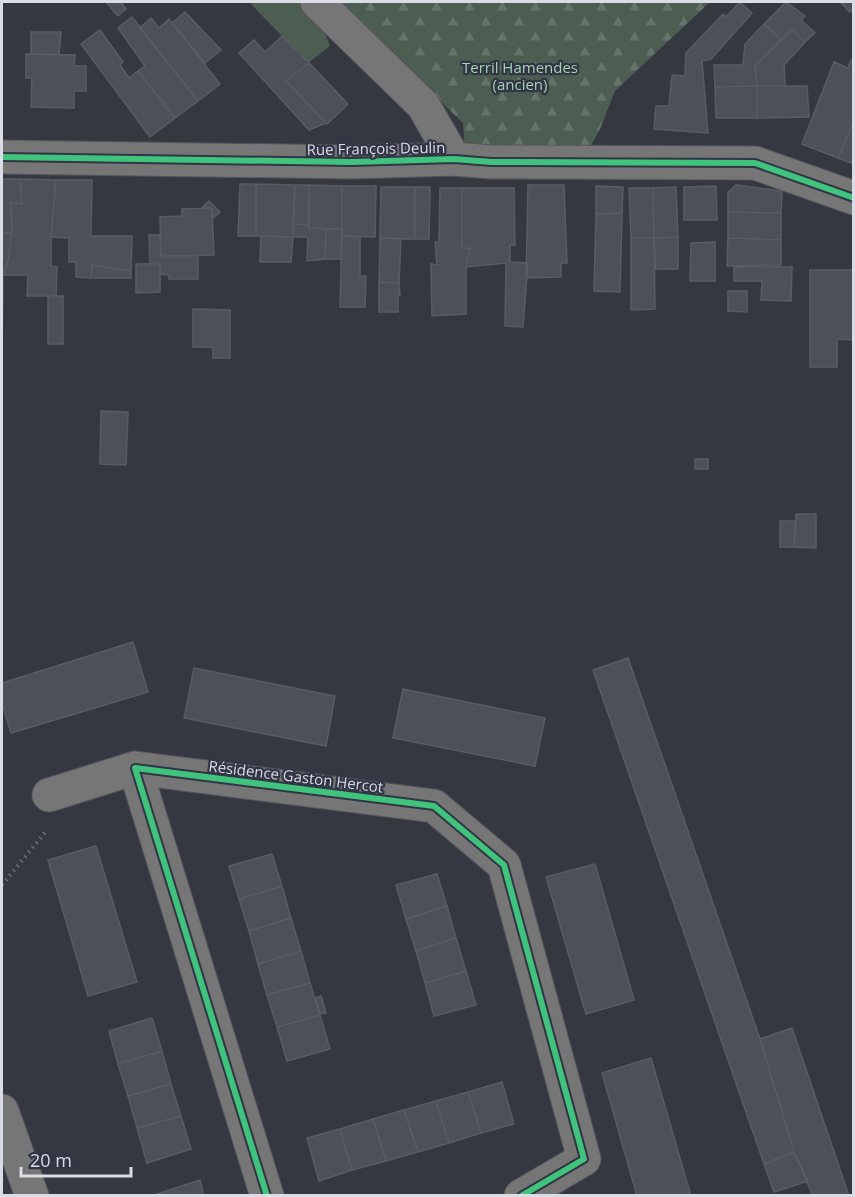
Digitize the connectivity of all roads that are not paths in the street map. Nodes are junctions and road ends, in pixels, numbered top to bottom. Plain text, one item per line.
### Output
1 (317, 2) edge
2 (2, 157) edge
3 (454, 159) junction
4 (854, 198) edge
5 (135, 768) junction
6 (49, 795) road end
7 (2, 1111) edge
8 (32, 1196) edge
9 (267, 1196) edge
10 (521, 1196) edge

1 - 3 street
2 - 3 street, Rue François Deulin
3 - 4 street, Rue François Deulin
5 - 6 street
5 - 9 street
5 - 10 street, Résidence Gaston Hercot
7 - 8 street

